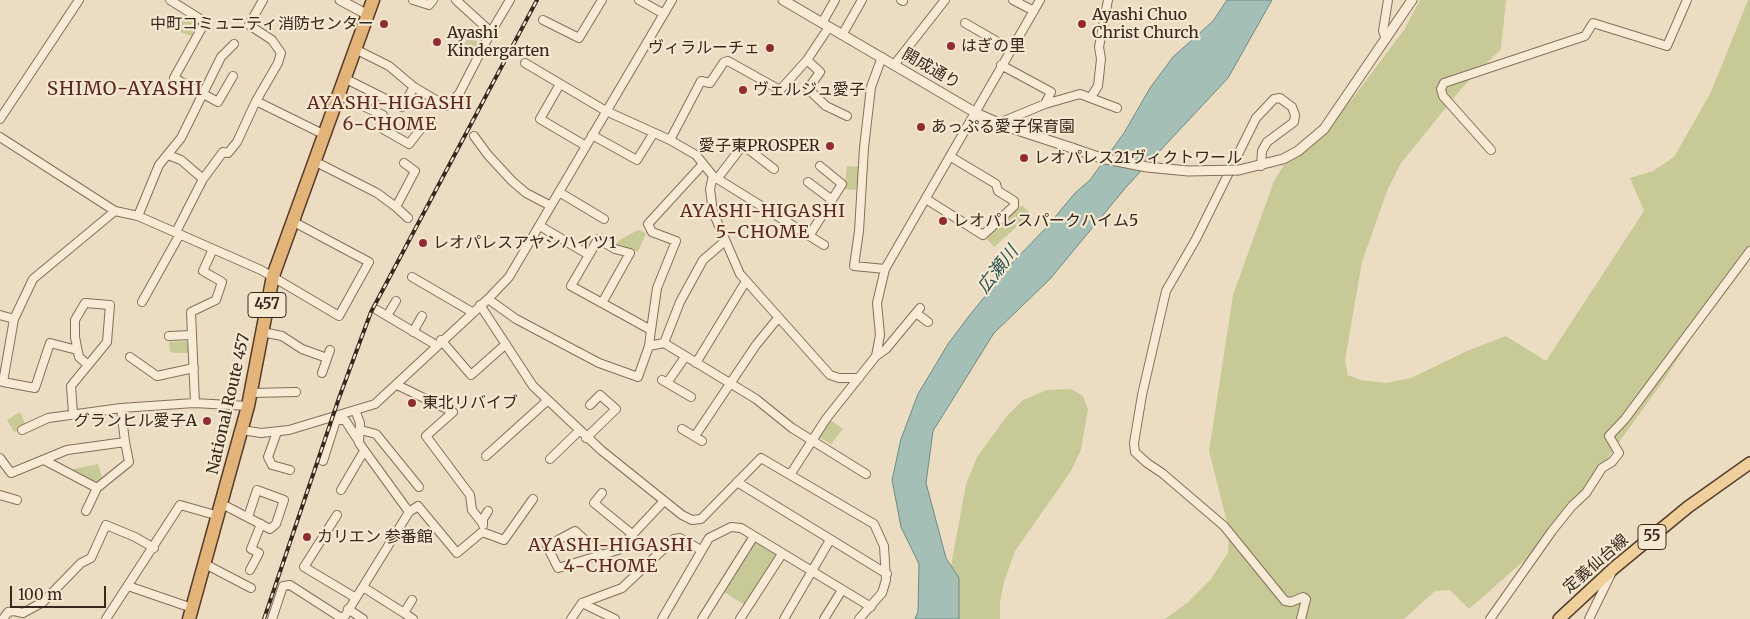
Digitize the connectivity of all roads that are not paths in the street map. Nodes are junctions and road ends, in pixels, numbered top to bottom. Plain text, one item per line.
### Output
1 (79, 0) edge
2 (170, 0) edge
3 (264, 0) edge
4 (340, 0) edge
5 (373, 0) edge
6 (413, 0) edge
7 (433, 0) edge
8 (456, 0) edge
9 (510, 0) edge
10 (639, 0) edge
11 (672, 0) edge
12 (835, 0) edge
13 (862, 0) edge
14 (945, 0) edge
15 (1013, 0) edge
16 (1040, 0) edge
17 (1108, 0) edge
18 (1388, 0) edge
19 (1412, 0) edge
20 (1687, 0) edge
21 (599, 1) edge
22 (789, 2) edge
23 (1034, 11) junction
24 (664, 14) junction
25 (368, 15) junction
26 (543, 20) dead end
27 (965, 23) dead end
28 (825, 25) junction
29 (491, 32) junction
30 (842, 35) junction
31 (1386, 39) junction
32 (234, 44) dead end
33 (355, 49) junction
34 (1010, 49) junction
35 (882, 57) junction
36 (807, 60) junction
37 (525, 63) dead end
38 (894, 65) junction
39 (1001, 65) junction
40 (233, 76) dead end
41 (344, 78) junction
42 (560, 84) junction
43 (414, 87) junction
44 (204, 94) junction
45 (338, 94) junction
46 (1091, 97) junction
47 (256, 101) junction
48 (1045, 104) junction
49 (446, 106) junction
50 (1117, 108) dead end
51 (606, 111) junction
52 (454, 112) dead end
53 (976, 113) junction
54 (847, 116) dead end
55 (0, 119) edge
56 (999, 123) junction
57 (420, 130) dead end
58 (324, 134) junction
59 (653, 134) junction
60 (592, 135) junction
61 (474, 136) dead end
62 (0, 137) edge
63 (670, 140) junction
64 (586, 146) junction
65 (1491, 150) dead end
66 (168, 154) junction
67 (950, 157) junction
68 (314, 161) junction
69 (404, 163) dead end
70 (703, 164) junction
71 (820, 166) dead end
72 (1261, 166) junction
73 (774, 169) dead end
74 (715, 177) junction
75 (203, 179) junction
76 (808, 182) dead end
77 (559, 192) junction
78 (926, 199) junction
79 (832, 200) junction
80 (551, 206) junction
81 (396, 207) junction
82 (115, 211) junction
83 (138, 216) junction
84 (408, 218) dead end
85 (604, 219) dead end
86 (292, 221) junction
87 (540, 226) junction
88 (178, 233) junction
89 (809, 236) junction
90 (725, 241) junction
91 (824, 245) dead end
92 (213, 249) junction
93 (1750, 251) edge
94 (589, 255) junction
95 (885, 269) junction
96 (273, 276) junction
97 (412, 277) dead end
98 (746, 281) junction
99 (488, 299) junction
100 (396, 301) dead end
101 (142, 302) dead end
102 (602, 303) junction
103 (480, 305) junction
104 (377, 310) dead end
105 (472, 312) junction
106 (0, 315) edge
107 (387, 316) junction
108 (422, 316) dead end
109 (778, 318) junction
110 (14, 319) junction
111 (928, 323) dead end
112 (651, 330) junction
113 (262, 332) junction
114 (413, 332) junction
115 (192, 335) junction
116 (169, 336) dead end
117 (0, 340) edge
118 (10, 342) junction
119 (439, 343) junction
120 (506, 344) junction
121 (664, 344) junction
122 (649, 346) junction
123 (77, 350) junction
124 (685, 356) junction
125 (876, 356) junction
126 (130, 357) dead end
127 (696, 363) junction
128 (88, 365) junction
129 (194, 368) junction
130 (322, 372) dead end
131 (859, 378) junction
132 (732, 384) junction
133 (2, 385) edge
134 (397, 385) junction
135 (296, 392) dead end
136 (251, 393) junction
137 (691, 397) dead end
138 (548, 400) junction
139 (195, 403) junction
140 (590, 405) dead end
141 (248, 406) junction
142 (121, 408) junction
143 (355, 410) junction
144 (73, 413) junction
145 (682, 429) dead end
146 (22, 430) dead end
147 (242, 430) junction
148 (361, 430) junction
149 (579, 431) junction
150 (277, 432) junction
151 (586, 438) junction
152 (358, 440) junction
153 (812, 440) junction
154 (125, 442) junction
155 (364, 452) junction
156 (486, 456) dead end
157 (0, 458) edge
158 (550, 459) dead end
159 (44, 460) junction
160 (323, 461) dead end
161 (1750, 462) edge
162 (290, 470) dead end
163 (866, 474) dead end
164 (790, 475) junction
165 (737, 482) junction
166 (419, 487) dead end
167 (97, 488) junction
168 (341, 490) dead end
169 (602, 493) dead end
170 (0, 495) edge
171 (533, 499) dead end
172 (16, 500) dead end
173 (663, 502) junction
174 (222, 504) junction
175 (86, 511) dead end
176 (488, 511) dead end
177 (409, 512) junction
178 (337, 515) dead end
179 (219, 516) junction
180 (248, 517) junction
181 (261, 524) junction
182 (483, 524) junction
183 (482, 532) junction
184 (632, 534) junction
185 (754, 536) junction
186 (830, 540) junction
187 (154, 548) junction
188 (701, 550) junction
189 (782, 554) junction
190 (601, 555) junction
191 (205, 564) junction
192 (1614, 568) junction
193 (250, 570) dead end
194 (811, 572) junction
195 (886, 574) junction
196 (128, 586) junction
197 (363, 587) junction
198 (251, 588) dead end
199 (842, 590) junction
200 (356, 598) junction
201 (412, 600) dead end
202 (582, 603) junction
203 (871, 607) junction
204 (348, 609) junction
205 (404, 613) junction
206 (190, 614) edge
207 (4, 619) edge
208 (106, 619) edge
209 (272, 619) edge
210 (343, 619) edge
211 (363, 619) edge
212 (413, 619) edge
213 (572, 619) edge
214 (615, 619) edge
215 (662, 619) edge
216 (702, 619) edge
217 (740, 619) edge
218 (784, 619) edge
219 (824, 619) edge
220 (859, 619) edge
221 (1301, 619) edge
222 (1490, 619) edge
223 (1560, 619) edge
224 (1589, 619) edge

1 - 55 street
2 - 44 street
3 - 47 street
4 - 25 street
5 - 25 highway, National Route 457 / 457
6 - 7 street
8 - 29 street
9 - 29 street
10 - 24 street
11 - 24 street
12 - 28 street
13 - 30 street
14 - 38 street
15 - 23 street
16 - 23 street
17 - 46 street
18 - 31 street
19 - 31 street, 開成通り
20 - 65 street
21 - 26 street
22 - 28 street, 開成通り
23 - 34 street
24 - 51 street
25 - 33 highway, National Route 457 / 457
27 - 34 street
28 - 30 street, 開成通り
28 - 36 street
29 - 49 street
30 - 35 street, 開成通り
31 - 72 street, 開成通り
32 - 44 street
33 - 41 highway, National Route 457 / 457
33 - 43 street
34 - 39 street
35 - 38 street, 開成通り
35 - 95 street
36 - 54 street
36 - 63 street
37 - 42 street
38 - 53 street, 開成通り
39 - 48 street
39 - 53 street
40 - 44 street
41 - 43 street
41 - 45 highway, National Route 457 / 457
42 - 51 street
42 - 64 street
43 - 49 street
44 - 66 street
45 - 57 street
45 - 58 highway, National Route 457 / 457
46 - 48 street
46 - 50 street
47 - 58 street
47 - 75 street
48 - 56 street
49 - 52 street
51 - 59 street
51 - 60 street
53 - 56 street, 開成通り
53 - 67 street
56 - 72 street, 開成通り, bridge
58 - 68 highway, National Route 457 / 457
59 - 60 street
59 - 63 street
60 - 64 street
61 - 80 street
62 - 82 street
63 - 70 street
64 - 77 street
66 - 75 street
66 - 83 street
67 - 78 street
67 - 78 street
68 - 81 street
68 - 86 highway, National Route 457 / 457
69 - 81 street
70 - 74 street
70 - 112 street
71 - 79 street
72 - 221 street
73 - 74 street
74 - 89 street
74 - 90 street
75 - 88 street
76 - 79 street
77 - 80 street
77 - 85 street
78 - 95 street
79 - 89 street
80 - 87 street
81 - 84 street
82 - 83 street
82 - 110 street
83 - 88 street
86 - 96 highway, National Route 457 / 457
86 - 96 street
87 - 94 street
87 - 99 street
88 - 92 street
88 - 101 street
89 - 91 street
90 - 98 street
90 - 121 street
92 - 96 street
92 - 115 street
93 - 222 street
94 - 102 street
94 - 102 street
95 - 125 street
96 - 113 highway, National Route 457 / 457
97 - 105 street
98 - 109 street
98 - 127 street
99 - 103 street
99 - 122 street
100 - 107 street
102 - 112 street
103 - 105 street
103 - 120 street
104 - 107 street
105 - 119 street
106 - 110 street
107 - 114 street
108 - 114 street
109 - 131 street
109 - 132 street
110 - 118 street
111 - 125 street
112 - 122 street
113 - 130 street
113 - 136 highway, National Route 457 / 457
114 - 119 street
115 - 116 street
115 - 129 street
117 - 118 street
118 - 133 street
119 - 120 street
119 - 134 street
120 - 138 street
121 - 122 street
121 - 124 street
123 - 128 street
123 - 128 street
123 - 133 street
124 - 127 street
124 - 137 street
125 - 131 street
126 - 129 street
127 - 132 street
128 - 144 street
129 - 139 street
131 - 153 street
132 - 145 street
132 - 153 street
134 - 143 street
134 - 182 street
135 - 136 street
136 - 141 highway, National Route 457 / 457
138 - 149 street
138 - 156 street
139 - 141 street
139 - 142 street
140 - 151 street
141 - 147 highway, National Route 457 / 457
142 - 144 street
142 - 154 street
143 - 148 street
143 - 150 street
144 - 146 street
147 - 150 street
147 - 174 highway, National Route 457 / 457
148 - 152 street
148 - 166 street
149 - 151 street
149 - 158 street
150 - 162 street
151 - 173 street
152 - 155 street
152 - 160 street
153 - 163 street
153 - 164 street
154 - 159 street
154 - 167 street
155 - 168 street
155 - 177 street
157 - 159 street
159 - 167 street
161 - 192 main road, 定義仙台線 / 55
164 - 165 street
164 - 195 street
165 - 173 street
165 - 186 street
167 - 175 street
169 - 184 street
170 - 172 street
171 - 183 street
173 - 184 street
174 - 179 highway, National Route 457 / 457
174 - 180 street
176 - 182 street
177 - 183 street
177 - 197 street
178 - 200 street
179 - 187 street
179 - 191 highway, National Route 457 / 457
180 - 181 street
180 - 181 street
181 - 193 street
182 - 183 street
184 - 190 street
185 - 188 street
185 - 189 street
185 - 216 street
186 - 194 street
186 - 195 street
187 - 196 street
187 - 207 street
188 - 202 street
188 - 215 street
189 - 194 street
189 - 217 street
190 - 190 street
191 - 198 street
191 - 206 highway, National Route 457 / 457
192 - 223 main road, 定義仙台線 / 55
192 - 224 street
194 - 199 street
194 - 218 street
195 - 203 street
196 - 206 street
196 - 208 street
197 - 200 street
197 - 205 street
199 - 203 street
199 - 219 street
200 - 204 street
201 - 205 street
202 - 213 street
202 - 214 street
203 - 220 street
204 - 210 street
204 - 211 street
205 - 212 street
209 - 210 street

